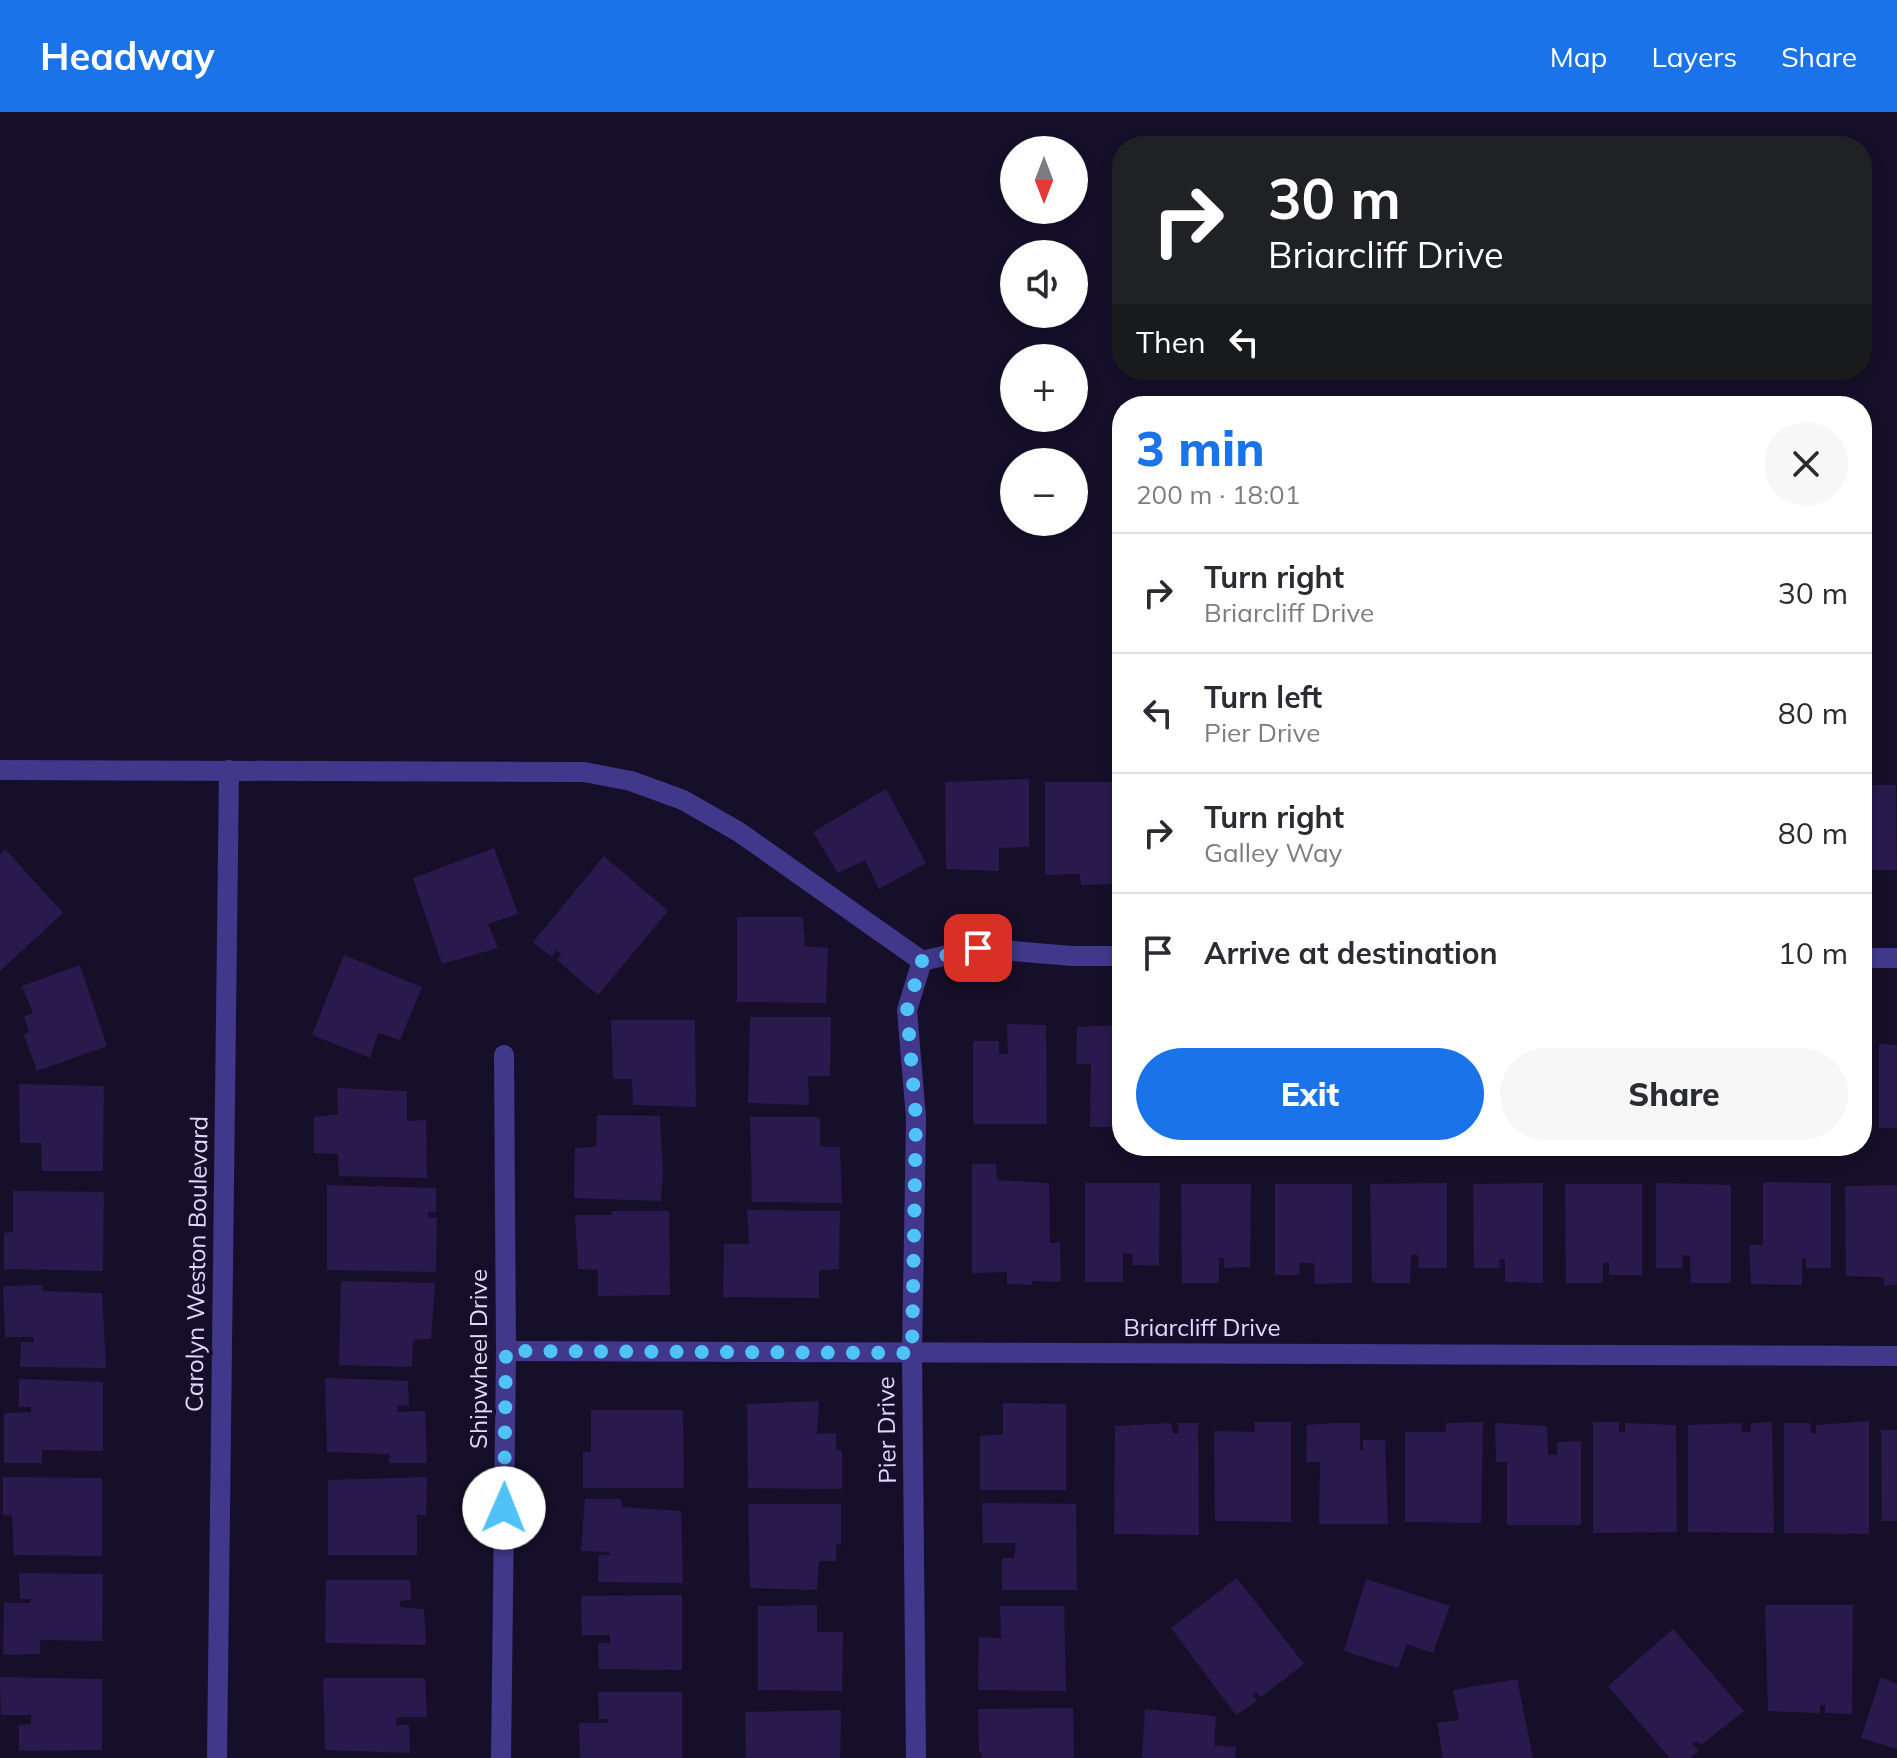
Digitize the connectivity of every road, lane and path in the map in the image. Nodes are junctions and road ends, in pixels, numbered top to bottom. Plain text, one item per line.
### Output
1 (0, 770) edge
2 (229, 770) junction
3 (1112, 956) edge
4 (1872, 958) edge
5 (1897, 958) edge
6 (922, 961) junction
7 (504, 1055) dead end
8 (506, 1351) junction
9 (912, 1353) junction
10 (1897, 1356) edge
11 (217, 1758) edge
12 (501, 1758) edge
13 (916, 1758) edge

1 - 2 street
2 - 6 street
2 - 11 street, Carolyn Weston Boulevard
3 - 6 street
4 - 5 street
6 - 9 street, Pier Drive
7 - 8 street, Shipwheel Drive
8 - 9 street, Briarcliff Drive
8 - 12 street, Shipwheel Drive
9 - 10 street, Briarcliff Drive
9 - 13 street, Pier Drive

